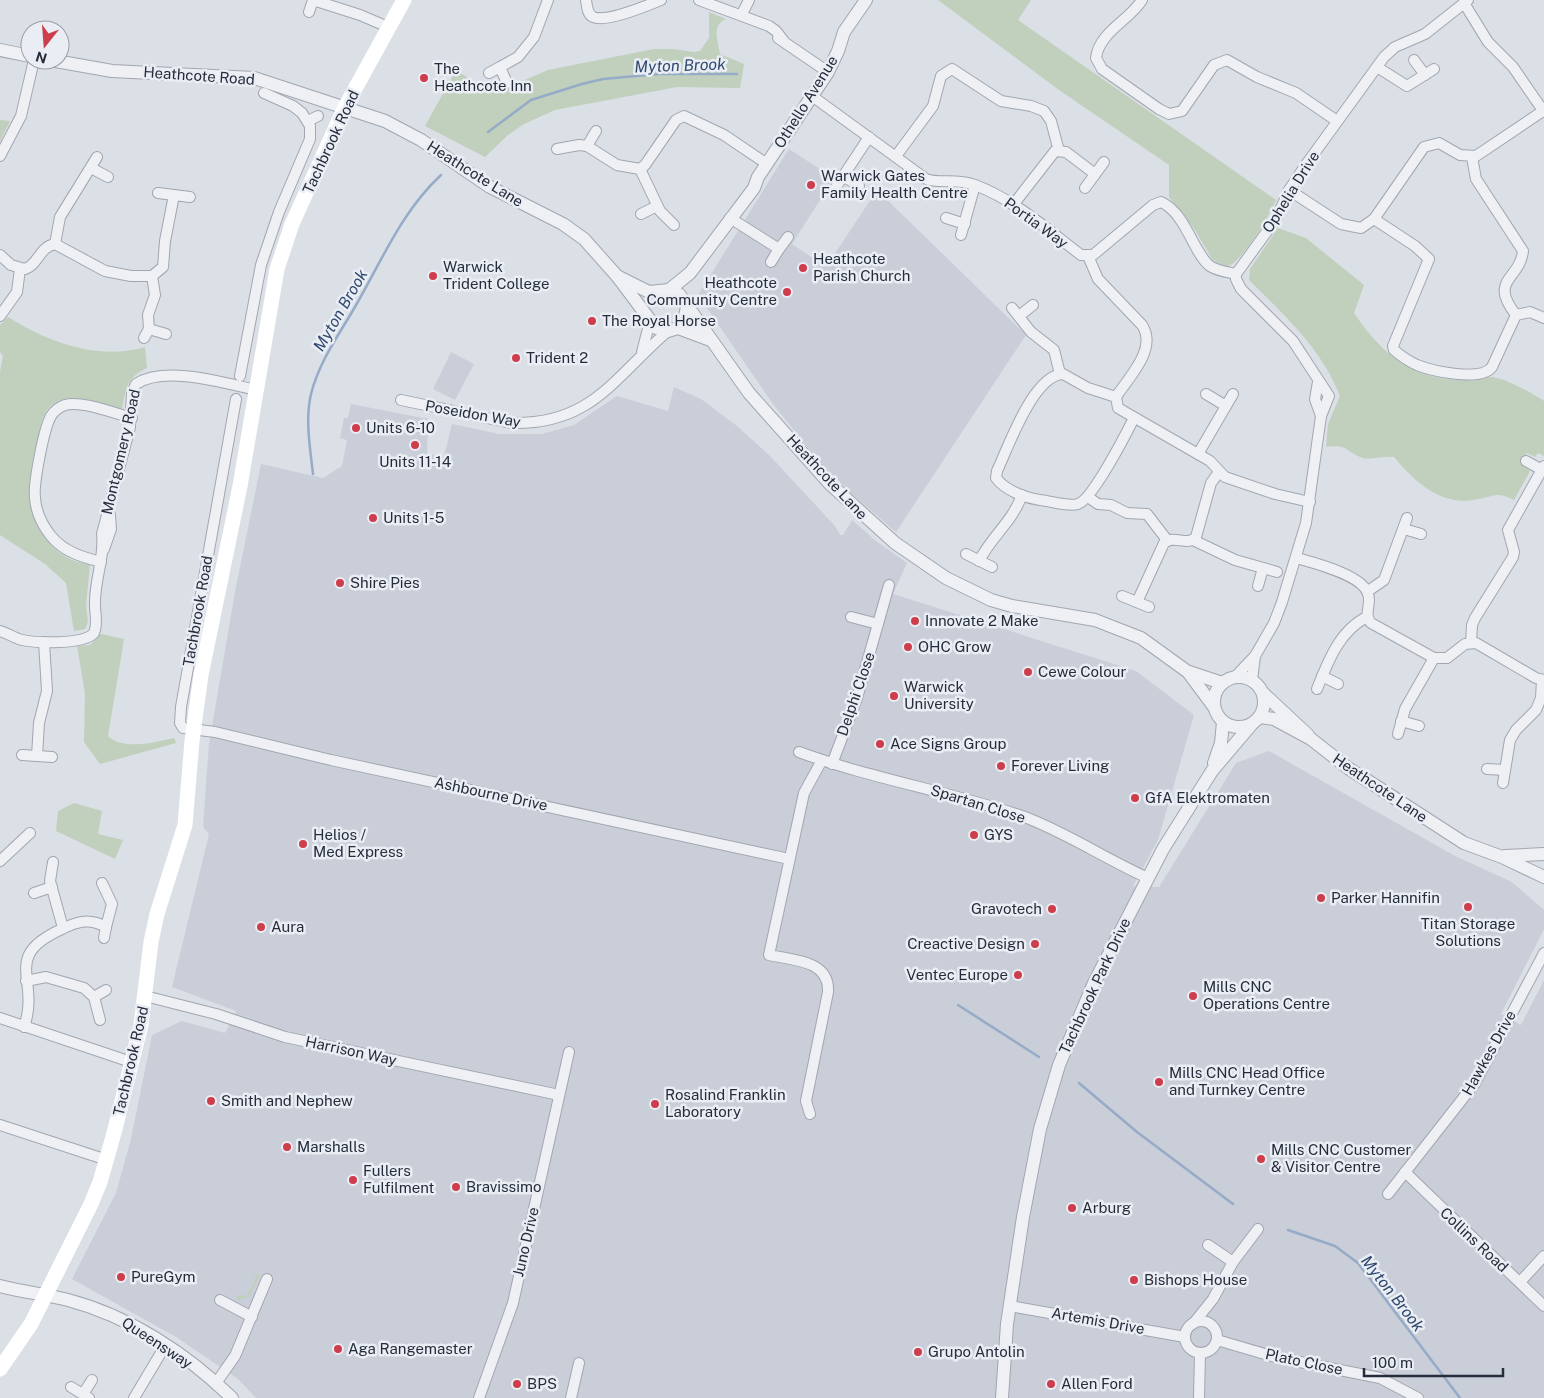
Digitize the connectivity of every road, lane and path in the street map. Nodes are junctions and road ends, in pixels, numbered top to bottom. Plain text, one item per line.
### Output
1 (313, 0) edge
2 (404, 0) edge
3 (548, 0) edge
4 (586, 0) edge
5 (661, 0) edge
6 (698, 0) edge
7 (749, 0) edge
8 (866, 0) edge
9 (1142, 0) edge
10 (1466, 1) edge
11 (309, 12) dead end
12 (742, 14) junction
13 (388, 27) junction
14 (0, 50) edge
15 (20, 54) edge
16 (1414, 60) dead end
17 (70, 64) edge
18 (500, 67) junction
19 (1377, 67) junction
20 (32, 70) edge
21 (828, 72) junction
22 (489, 73) dead end
23 (507, 83) dead end
24 (264, 93) dead end
25 (812, 96) junction
26 (344, 107) junction
27 (1544, 111) edge
28 (318, 116) dead end
29 (308, 121) junction
30 (1337, 121) junction
31 (596, 131) dead end
32 (869, 137) junction
33 (587, 146) junction
34 (557, 149) dead end
35 (1059, 151) junction
36 (0, 156) edge
37 (896, 156) junction
38 (97, 157) dead end
39 (1472, 157) junction
40 (1104, 162) dead end
41 (767, 164) junction
42 (91, 168) junction
43 (640, 169) junction
44 (1095, 174) junction
45 (843, 176) junction
46 (108, 177) dead end
47 (975, 185) junction
48 (860, 186) dead end
49 (836, 187) dead end
50 (1085, 188) dead end
51 (1289, 190) junction
52 (158, 193) dead end
53 (174, 195) junction
54 (190, 198) dead end
55 (1014, 205) junction
56 (657, 206) junction
57 (641, 214) dead end
58 (730, 218) junction
59 (946, 218) dead end
60 (1374, 219) junction
61 (964, 224) junction
62 (674, 225) dead end
63 (961, 236) dead end
64 (788, 237) dead end
65 (56, 244) junction
66 (779, 249) junction
67 (0, 255) edge
68 (1088, 256) junction
69 (771, 262) dead end
70 (20, 269) junction
71 (690, 273) junction
72 (1236, 274) junction
73 (152, 276) junction
74 (617, 276) junction
75 (257, 286) junction
76 (273, 289) junction
77 (663, 292) junction
78 (685, 303) junction
79 (1033, 305) dead end
80 (1516, 315) junction
81 (0, 316) edge
82 (1544, 318) edge
83 (648, 319) junction
84 (149, 328) junction
85 (673, 329) junction
86 (166, 334) dead end
87 (144, 338) dead end
88 (710, 340) junction
89 (641, 353) junction
90 (1060, 374) junction
91 (240, 376) dead end
92 (256, 390) junction
93 (1206, 394) dead end
94 (1233, 394) dead end
95 (1116, 397) junction
96 (401, 400) dead end
97 (238, 406) dead end
98 (1226, 406) junction
99 (132, 418) junction
100 (1134, 418) junction
101 (1198, 454) junction
102 (1526, 461) dead end
103 (1543, 468) edge
104 (1220, 472) junction
105 (222, 482) junction
106 (240, 486) junction
107 (1022, 495) junction
108 (1088, 497) junction
109 (1310, 502) junction
110 (1408, 518) dead end
111 (1404, 529) junction
112 (1421, 534) dead end
113 (1167, 540) junction
114 (1193, 540) junction
115 (966, 554) dead end
116 (1296, 558) junction
117 (979, 561) junction
118 (101, 562) junction
119 (992, 568) dead end
120 (1263, 568) junction
121 (1277, 572) dead end
122 (889, 585) dead end
123 (1258, 586) dead end
124 (1368, 591) junction
125 (1122, 596) dead end
126 (1137, 602) junction
127 (1149, 607) dead end
128 (851, 617) dead end
129 (1367, 617) junction
130 (878, 624) junction
131 (0, 631) edge
132 (44, 642) junction
133 (1471, 643) junction
134 (1255, 656) junction
135 (1434, 658) junction
136 (1188, 672) junction
137 (1322, 676) junction
138 (1235, 677) junction
139 (1252, 680) junction
140 (1543, 680) edge
141 (1222, 684) junction
142 (1338, 684) dead end
143 (1317, 688) dead end
144 (1263, 693) junction
145 (1214, 707) junction
146 (1256, 721) junction
147 (1401, 721) junction
148 (1223, 722) junction
149 (1419, 726) dead end
150 (194, 730) junction
151 (1398, 734) dead end
152 (1311, 739) junction
153 (799, 752) dead end
154 (22, 755) dead end
155 (37, 756) junction
156 (52, 757) dead end
157 (822, 760) junction
158 (832, 764) junction
159 (1487, 769) dead end
160 (1505, 770) junction
161 (1212, 771) junction
162 (1503, 783) dead end
163 (30, 833) dead end
164 (1544, 854) edge
165 (1502, 856) junction
166 (789, 859) junction
167 (0, 861) edge
168 (53, 862) dead end
169 (1148, 878) junction
170 (1544, 878) edge
171 (102, 883) dead end
172 (52, 886) junction
173 (34, 893) dead end
174 (106, 926) junction
175 (64, 928) junction
176 (104, 938) dead end
177 (1544, 952) edge
178 (26, 981) junction
179 (106, 990) dead end
180 (145, 996) junction
181 (94, 997) junction
182 (0, 1018) edge
183 (100, 1020) dead end
184 (24, 1027) junction
185 (569, 1052) dead end
186 (131, 1062) junction
187 (559, 1094) junction
188 (810, 1114) dead end
189 (0, 1125) edge
190 (107, 1160) junction
191 (1405, 1172) junction
192 (1388, 1194) dead end
193 (1258, 1229) dead end
194 (1208, 1245) dead end
195 (1544, 1256) edge
196 (1233, 1262) junction
197 (267, 1279) dead end
198 (1520, 1282) junction
199 (0, 1286) edge
200 (45, 1295) junction
201 (1212, 1299) junction
202 (220, 1300) dead end
203 (1010, 1306) junction
204 (1544, 1306) edge
205 (252, 1318) junction
206 (1193, 1324) junction
207 (1211, 1325) junction
208 (1185, 1337) junction
209 (1217, 1340) junction
210 (165, 1346) junction
211 (1200, 1353) junction
212 (579, 1363) dead end
213 (0, 1369) edge
214 (92, 1380) dead end
215 (216, 1383) junction
216 (70, 1387) dead end
217 (86, 1396) edge
218 (134, 1398) edge
219 (232, 1398) edge
220 (479, 1398) edge
221 (571, 1398) edge
222 (1002, 1398) edge
223 (1199, 1398) edge
224 (1418, 1398) edge

1 - 11 street
1 - 13 street
2 - 13 main road, Tachbrook Road
3 - 18 street
4 - 5 street
6 - 12 street
7 - 12 street
8 - 21 street, Othello Avenue
9 - 30 street
10 - 19 street, Ophelia Drive
10 - 27 street
12 - 21 street
13 - 26 main road, Tachbrook Road
14 - 15 street
16 - 19 street
17 - 26 street, Heathcote Road
18 - 22 street
18 - 23 street
19 - 30 street, Ophelia Drive
20 - 36 street
21 - 25 street, Othello Avenue
24 - 29 street, Tachbrook Road
25 - 32 street, Portia Way
25 - 41 street, Othello Avenue
26 - 74 street, Heathcote Lane
26 - 76 main road, Tachbrook Road
27 - 39 street
28 - 29 street, Tachbrook Road
29 - 75 street, Tachbrook Road
30 - 51 street, Ophelia Drive
31 - 33 street
32 - 37 street, Portia Way
32 - 45 street
33 - 34 street
33 - 43 street
35 - 37 street
35 - 44 street
35 - 55 street
37 - 47 street, Portia Way
38 - 42 street
39 - 60 street
39 - 80 street
40 - 44 street
41 - 43 street
41 - 58 street, Othello Avenue
42 - 46 street
42 - 65 street
43 - 56 street
44 - 50 street
45 - 48 street
45 - 49 street
47 - 55 street, Portia Way
47 - 61 street
51 - 60 street
51 - 72 street, Ophelia Drive
52 - 53 street
53 - 54 street
53 - 73 street
55 - 68 street, Portia Way
56 - 57 street
56 - 62 street
58 - 66 street
58 - 71 street, Othello Avenue
59 - 61 street
60 - 80 street
61 - 63 street
64 - 66 street
65 - 70 street
65 - 73 street
66 - 69 street
67 - 70 street
68 - 72 street
68 - 95 street
70 - 81 street
71 - 77 street, Othello Avenue
71 - 78 street, Othello Avenue
72 - 109 street
73 - 84 street
74 - 77 street, Heathcote Lane
74 - 83 street, Heathcote Lane
75 - 76 street
75 - 91 street, Tachbrook Road
76 - 92 main road, Tachbrook Road
77 - 78 street, Heathcote Lane
77 - 83 street
78 - 85 street
78 - 88 street, Heathcote Lane
79 - 90 street
80 - 82 street
83 - 85 street, Heathcote Lane
83 - 89 street, Poseidon Way
84 - 86 street
84 - 87 street
85 - 88 street, Heathcote Lane
85 - 89 street, Poseidon Way
88 - 136 street, Heathcote Lane
89 - 96 street, Poseidon Way
90 - 95 street
90 - 107 street
92 - 99 street, Montgomery Road
92 - 106 main road, Tachbrook Road
93 - 98 street
94 - 98 street
95 - 100 street
97 - 105 street, Tachbrook Road
98 - 101 street
99 - 118 street, Montgomery Road
99 - 118 street
100 - 101 street
100 - 108 street
101 - 104 street
102 - 103 street
103 - 133 street
104 - 109 street
104 - 114 street
105 - 106 street
105 - 150 street, Tachbrook Road
106 - 150 main road, Tachbrook Road
107 - 108 street
107 - 117 street
108 - 113 street
109 - 116 street
110 - 111 street
111 - 112 street
111 - 124 street
113 - 114 street
113 - 126 street
114 - 120 street
115 - 117 street
116 - 124 street
116 - 134 street
117 - 119 street
118 - 132 street
120 - 121 street
120 - 123 street
122 - 130 street, Delphi Close
124 - 129 street
125 - 126 street
126 - 127 street
128 - 130 street
129 - 135 street
129 - 137 street
130 - 158 street, Delphi Close
131 - 132 street
132 - 155 street
133 - 135 street
133 - 140 street
134 - 138 street
134 - 139 street
135 - 147 street
136 - 141 street, Heathcote Lane
136 - 145 street, Heathcote Lane
137 - 142 street
137 - 143 street
138 - 139 street
138 - 141 street
139 - 144 street
140 - 160 street
141 - 145 street
144 - 146 street
144 - 152 street
145 - 148 street
146 - 148 street
146 - 152 street, Heathcote Lane
146 - 161 street, Tachbrook Park Drive
147 - 149 street
147 - 151 street
148 - 161 street, Tachbrook Park Drive
150 - 166 street, Ashbourne Drive
150 - 180 main road, Tachbrook Road
152 - 165 street, Heathcote Lane
153 - 157 street, Spartan Close
154 - 155 street
155 - 156 street
157 - 158 street, Spartan Close
157 - 166 street
158 - 169 street, Spartan Close
159 - 160 street
160 - 162 street
161 - 169 street, Tachbrook Park Drive
163 - 167 street
164 - 165 street, Heathcote Lane
165 - 170 street, Heathcote Lane
166 - 188 street
168 - 172 street
169 - 203 street, Tachbrook Park Drive
171 - 174 street
172 - 173 street
172 - 175 street
174 - 175 street
174 - 176 street
175 - 178 street
177 - 191 street, Hawkes Drive
178 - 181 street
178 - 184 street
179 - 181 street
180 - 186 main road, Tachbrook Road
180 - 187 street, Harrison Way
181 - 183 street
182 - 184 street
184 - 186 street
185 - 187 street, Juno Drive
186 - 190 main road, Tachbrook Road
187 - 220 street, Juno Drive
189 - 190 street
190 - 200 main road, Tachbrook Road
191 - 192 street, Hawkes Drive
191 - 198 street, Collins Road
193 - 196 street
194 - 196 street
195 - 198 street
196 - 201 street
197 - 205 street
198 - 204 street, Collins Road
199 - 200 street, Queensway
200 - 210 street, Queensway
200 - 213 main road, Tachbrook Road
201 - 206 street
201 - 207 street
202 - 205 street
203 - 208 street, Artemis Drive
203 - 222 street, Tachbrook Park Drive
205 - 215 street
206 - 207 street
206 - 208 street
207 - 209 street
208 - 211 street
209 - 211 street
209 - 224 street, Plato Close
210 - 215 street, Queensway
210 - 218 street
211 - 223 street
212 - 221 street
214 - 217 street
215 - 219 street, Queensway
216 - 217 street

